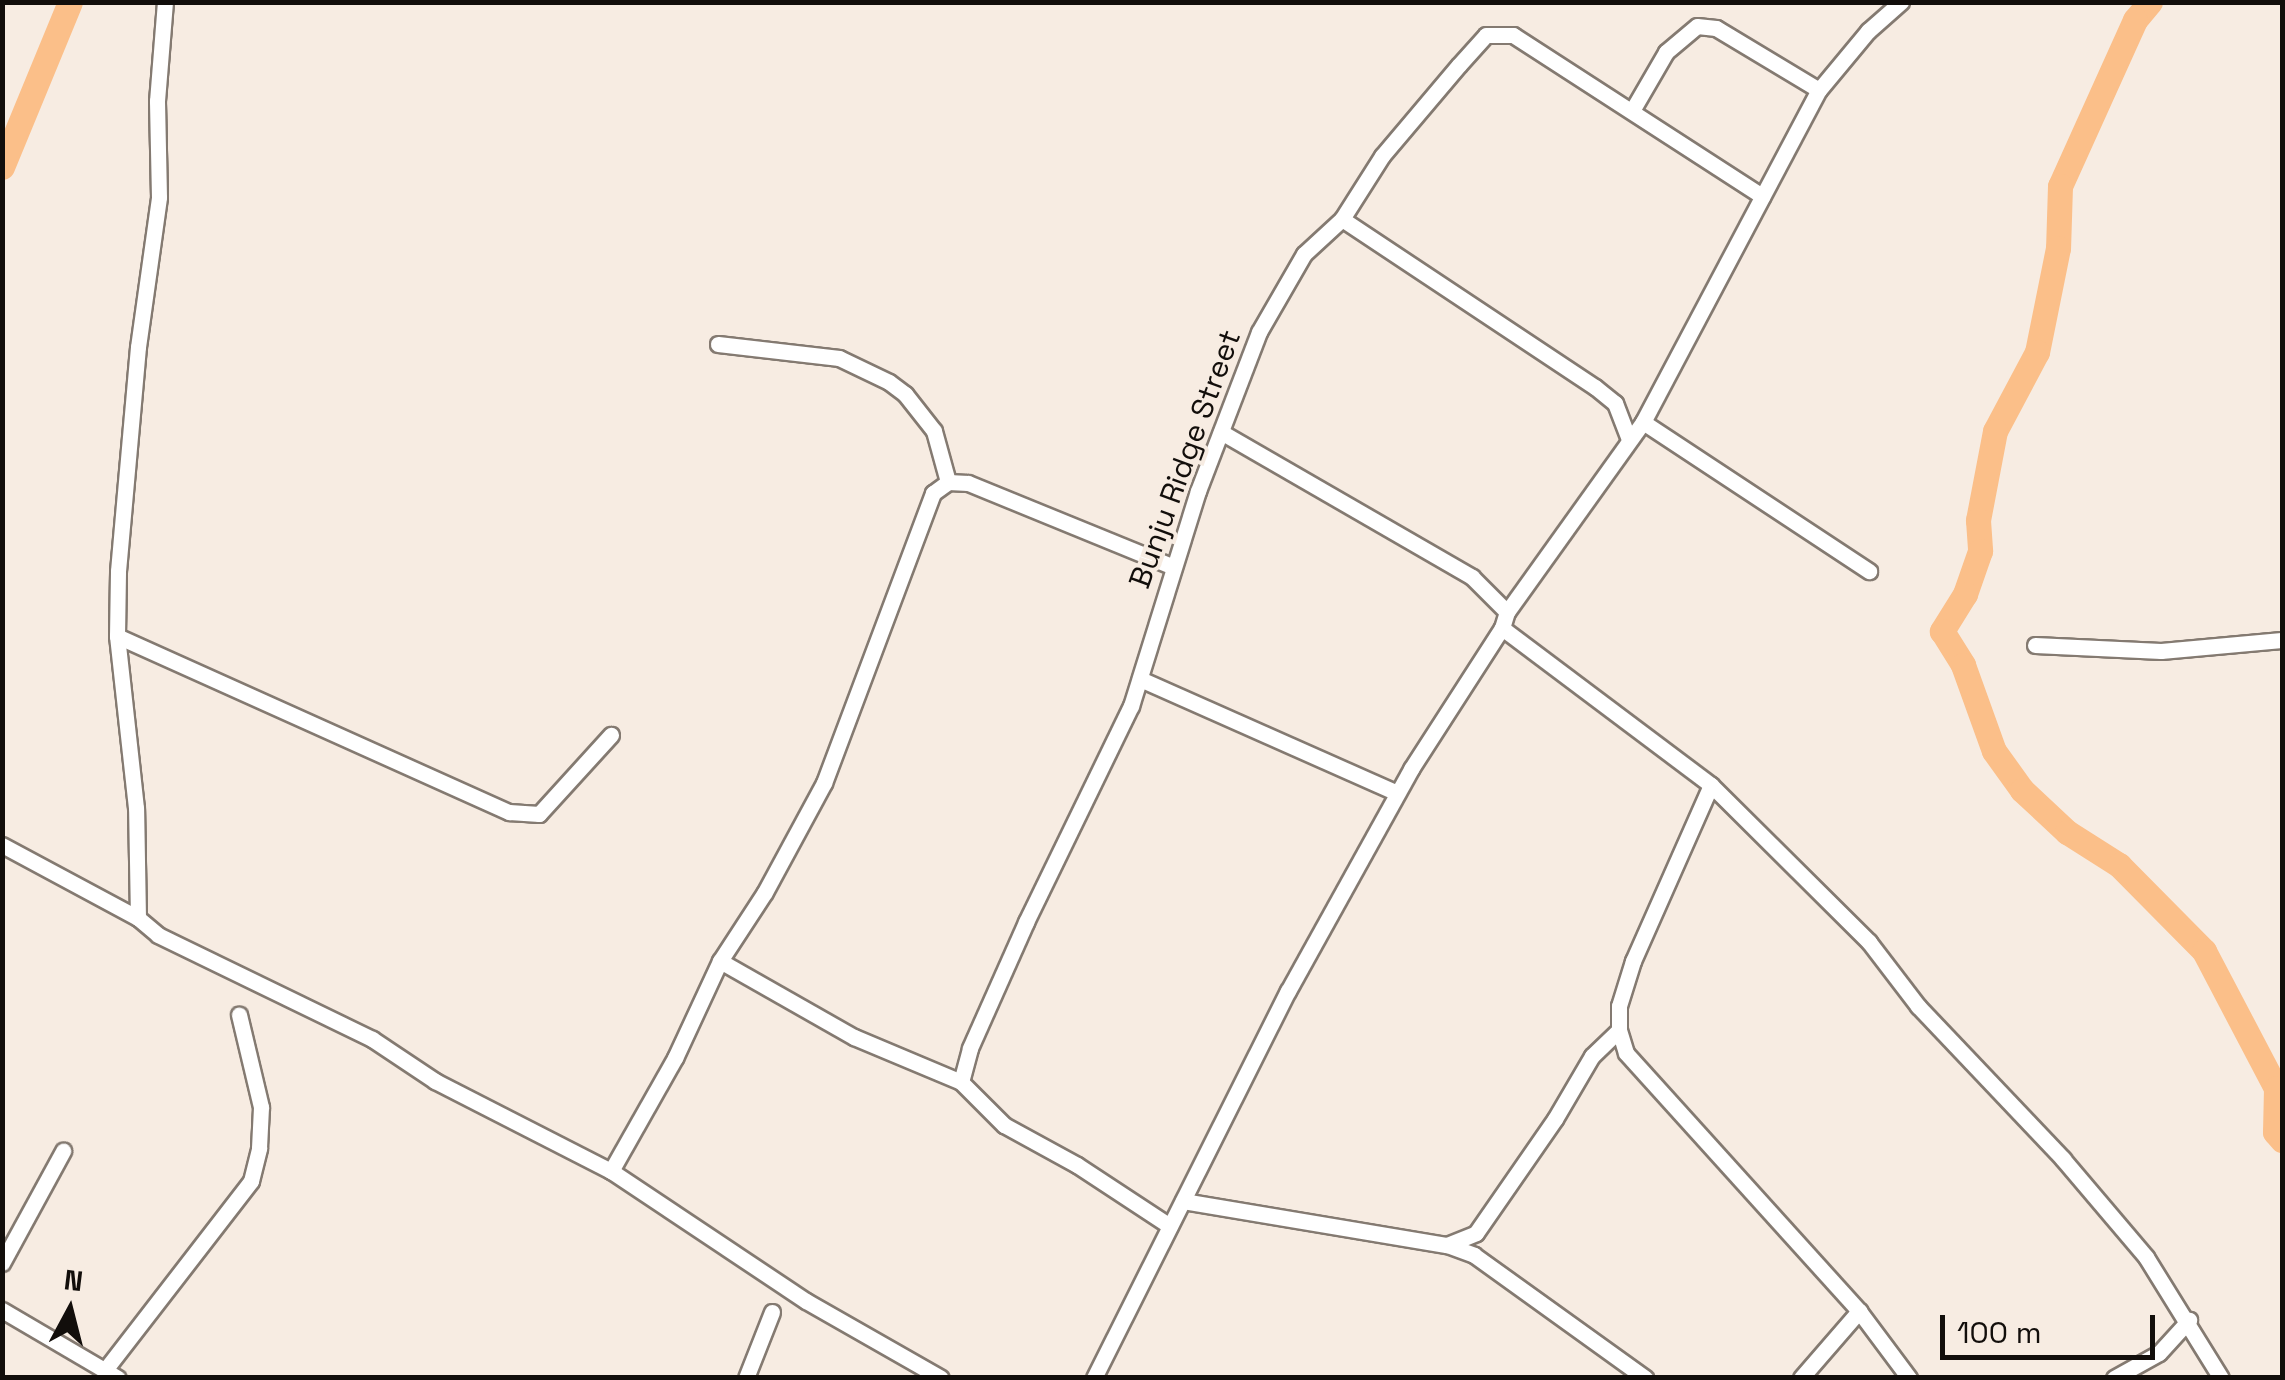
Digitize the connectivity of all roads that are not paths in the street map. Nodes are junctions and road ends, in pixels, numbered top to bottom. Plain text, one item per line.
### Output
1 (165, 2) edge
2 (1901, 2) edge
3 (1820, 90) junction
4 (1633, 109) junction
5 (1762, 196) junction
6 (1342, 219) junction
7 (718, 344) dead end
8 (1644, 422) junction
9 (1221, 432) junction
10 (1629, 439) junction
11 (948, 482) junction
12 (1174, 567) junction
13 (1869, 571) dead end
14 (1504, 620) junction
15 (117, 636) junction
16 (2282, 640) edge
17 (2035, 645) dead end
18 (1140, 679) junction
19 (612, 736) dead end
20 (1711, 785) junction
21 (1397, 794) junction
22 (2, 845) edge
23 (138, 918) junction
24 (720, 962) junction
25 (239, 1015) dead end
26 (1619, 1030) junction
27 (961, 1082) junction
28 (63, 1151) dead end
29 (610, 1171) junction
30 (1183, 1201) junction
31 (1170, 1226) junction
32 (1446, 1245) junction
33 (2, 1263) edge
34 (2, 1310) edge
35 (1859, 1311) junction
36 (772, 1312) dead end
37 (2188, 1320) junction
38 (112, 1374) edge
39 (1644, 1377) edge
40 (746, 1378) edge
41 (942, 1378) edge
42 (1094, 1378) edge
43 (1801, 1378) edge
44 (1909, 1378) edge
45 (2114, 1378) edge
46 (2222, 1378) edge

1 - 15 street
2 - 3 street
3 - 4 street
3 - 5 street
4 - 5 street, Bunju Ridge Street
4 - 6 street, Bunju Ridge Street
5 - 8 street
6 - 9 street, Bunju Ridge Street
6 - 10 street
7 - 11 street
8 - 10 street
8 - 13 street
9 - 12 street, Bunju Ridge Street
9 - 14 street
10 - 14 street
11 - 12 street
11 - 24 street
12 - 18 street, Bunju Ridge Street
14 - 20 street
14 - 21 street
15 - 19 street
15 - 23 street
16 - 17 street
18 - 21 street
18 - 27 street, Bunju Ridge Street
20 - 26 street
20 - 37 street
21 - 30 street
22 - 23 street
23 - 29 street
24 - 27 street
24 - 29 street
25 - 38 street
26 - 32 street
26 - 35 street
27 - 31 street
28 - 33 street
29 - 41 street
30 - 31 street
30 - 32 street
31 - 42 street
32 - 39 street
34 - 38 street
35 - 43 street
35 - 44 street
36 - 40 street
37 - 45 street
37 - 46 street

